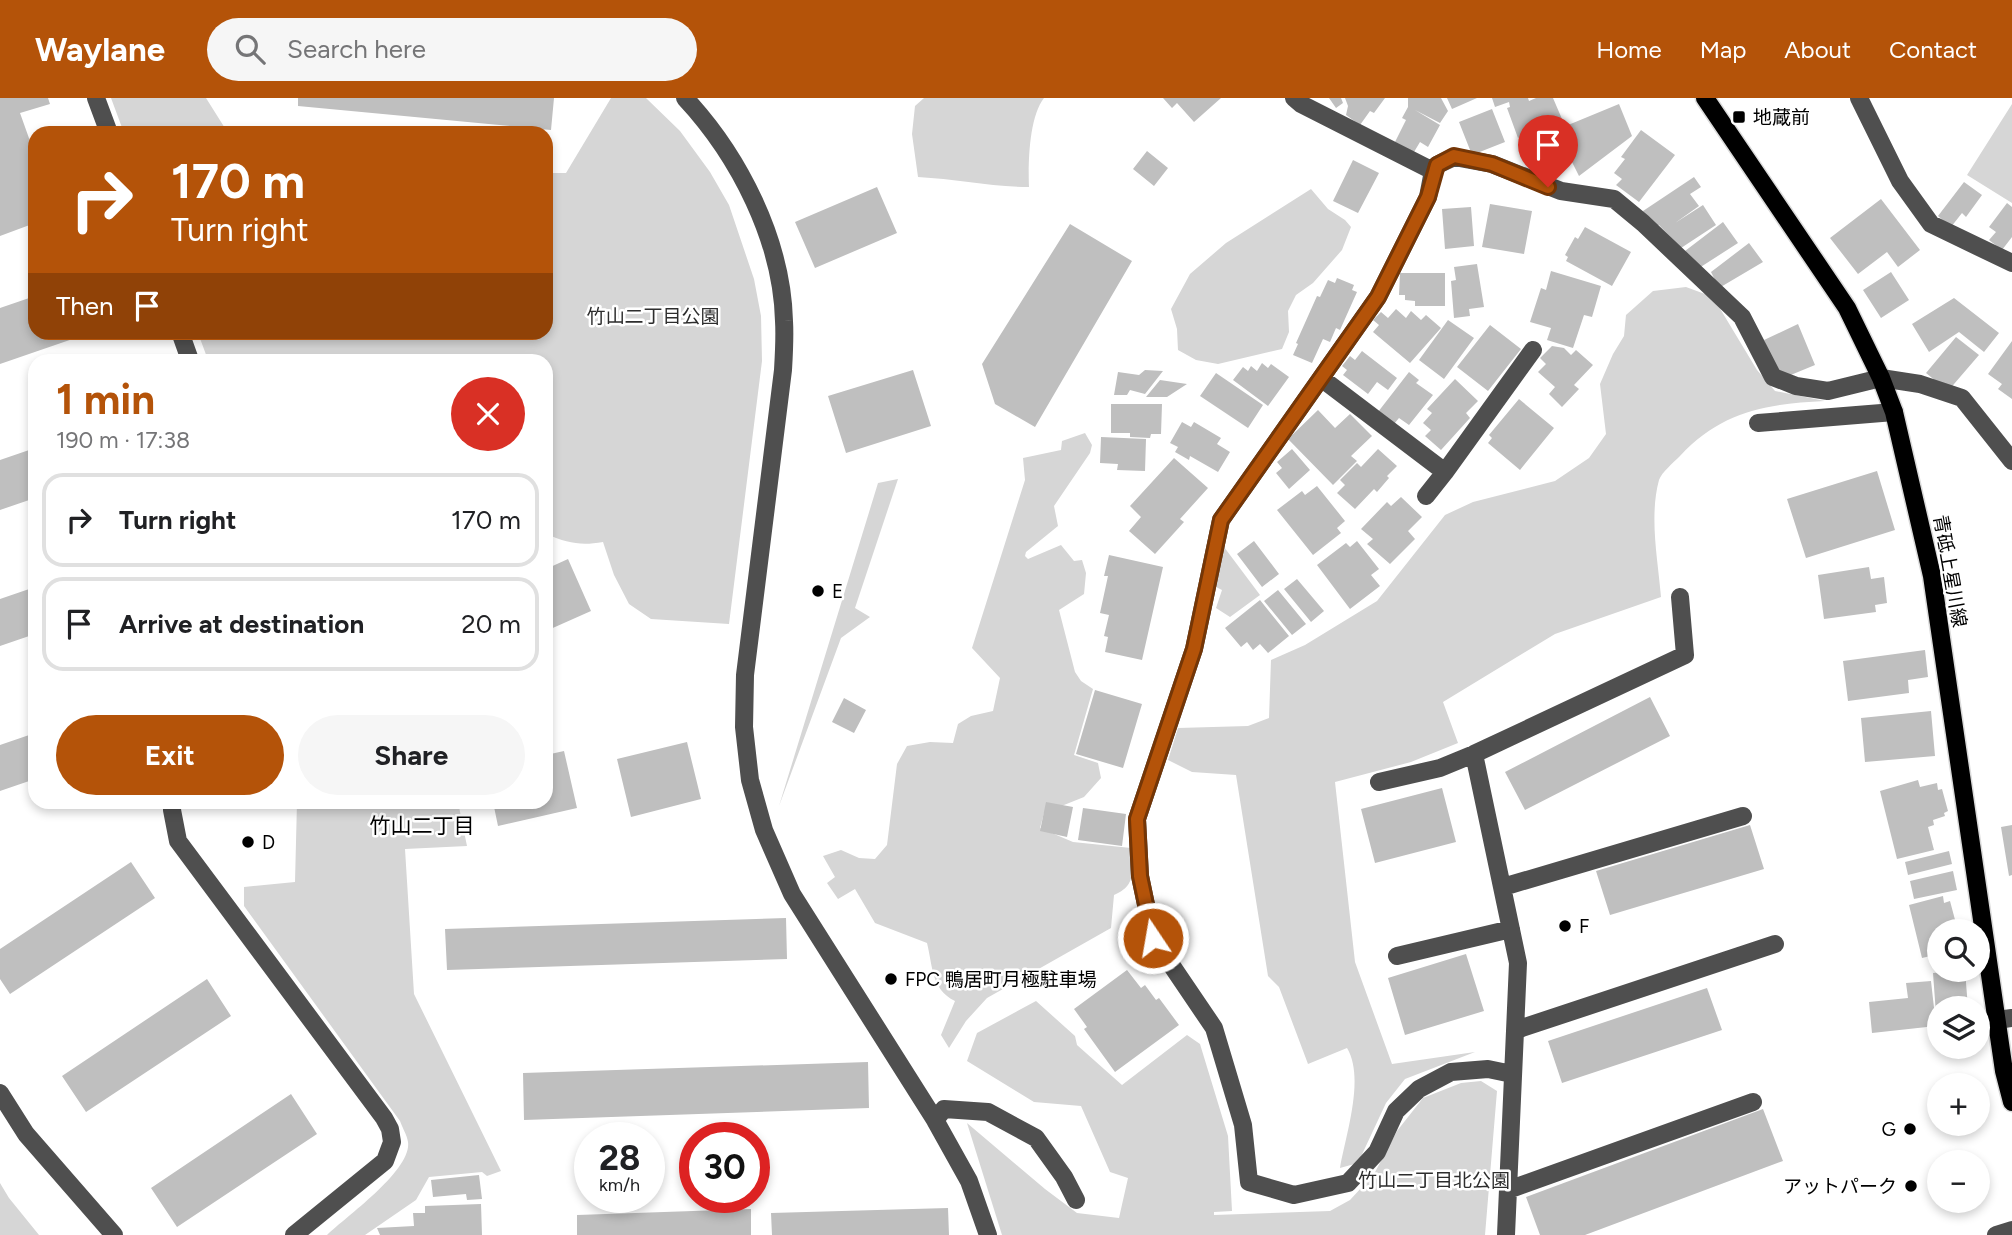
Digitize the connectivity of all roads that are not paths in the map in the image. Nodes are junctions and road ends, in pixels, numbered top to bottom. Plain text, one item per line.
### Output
1 (96, 98) edge
2 (685, 98) edge
3 (1294, 98) edge
4 (1705, 98) edge
5 (1859, 98) edge
6 (106, 126) edge
7 (1433, 172) junction
8 (2012, 263) edge
9 (1533, 349) dead end
10 (1321, 378) junction
11 (1881, 378) junction
12 (1894, 412) junction
13 (1758, 423) dead end
14 (2012, 461) edge
15 (1445, 472) junction
16 (1426, 496) dead end
17 (1681, 597) dead end
18 (1474, 754) junction
19 (1379, 782) dead end
20 (172, 809) edge
21 (1743, 816) dead end
22 (1503, 887) junction
23 (1511, 929) junction
24 (1775, 944) dead end
25 (1397, 956) dead end
26 (2004, 1019) edge
27 (1516, 1030) junction
28 (1512, 1074) junction
29 (0, 1093) edge
30 (1753, 1102) dead end
31 (2012, 1102) edge
32 (935, 1119) junction
33 (1508, 1190) junction
34 (1076, 1200) dead end
35 (2012, 1230) edge
36 (114, 1235) edge
37 (295, 1235) edge
38 (988, 1235) edge
39 (1506, 1235) edge
40 (1996, 1235) edge

1 - 6 street
2 - 32 street
3 - 7 street
4 - 11 main road, 青砥上星川線
5 - 8 street
7 - 10 street
7 - 11 street
9 - 15 street
10 - 15 street
10 - 28 street
11 - 12 main road, 青砥上星川線
11 - 14 street
12 - 13 street
12 - 26 main road, 青砥上星川線
15 - 16 street
17 - 18 street
18 - 19 street
18 - 22 street
20 - 37 street
21 - 22 street
22 - 23 street
23 - 25 street
23 - 27 street
24 - 27 street
26 - 31 main road, 青砥上星川線
27 - 28 street
28 - 33 street
29 - 36 street
30 - 33 street
32 - 34 street
32 - 38 street
33 - 39 street
35 - 40 street

